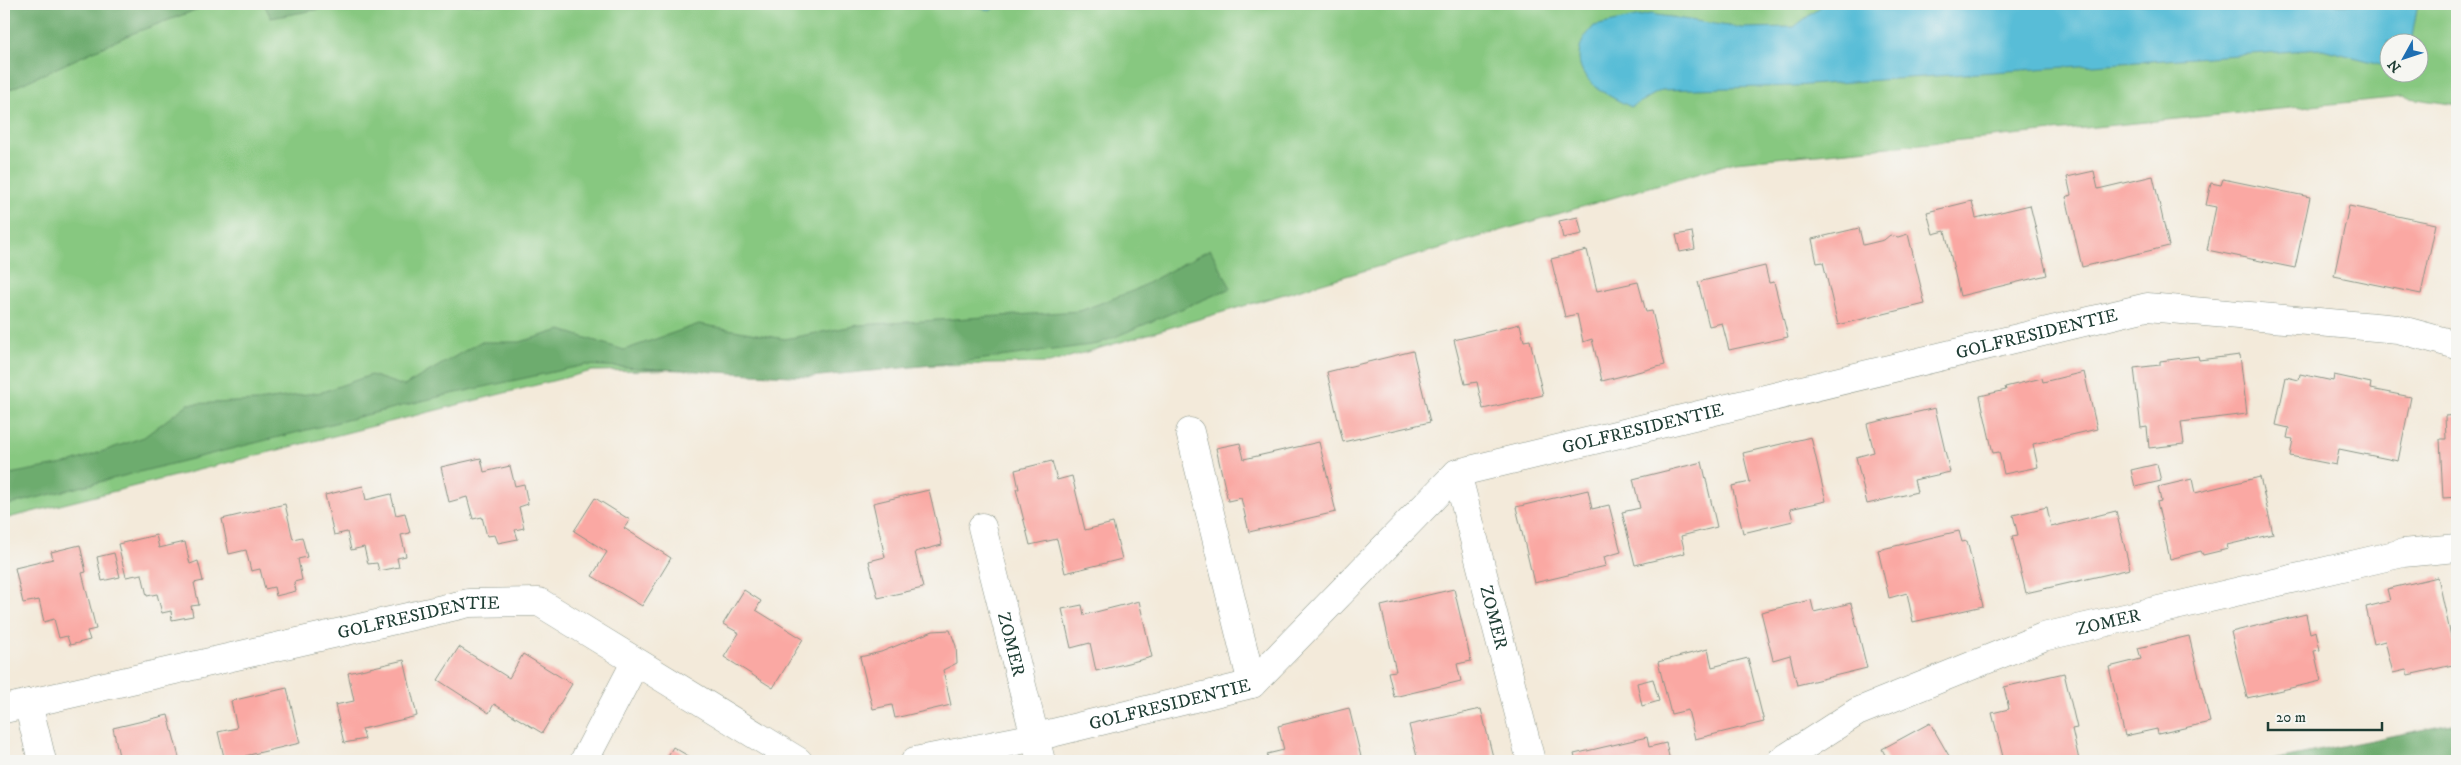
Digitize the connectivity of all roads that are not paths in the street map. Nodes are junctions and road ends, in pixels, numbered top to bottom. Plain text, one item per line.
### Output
1 (2457, 345) edge
2 (1190, 432) dead end
3 (1457, 473) junction
4 (982, 527) dead end
5 (2457, 548) edge
6 (635, 663) junction
7 (1252, 684) junction
8 (16, 706) edge
9 (1039, 749) edge
10 (42, 761) edge
11 (584, 761) edge
12 (798, 761) edge
13 (914, 761) edge
14 (1531, 761) edge
15 (1781, 761) edge

1 - 3 street, GOLFRESIDENTIE
2 - 7 street
3 - 7 street, GOLFRESIDENTIE
3 - 14 street, ZOMER
4 - 9 street, ZOMER
5 - 15 street, ZOMER
6 - 8 street, GOLFRESIDENTIE
6 - 11 street
6 - 12 street, GOLFRESIDENTIE
7 - 9 street, GOLFRESIDENTIE
8 - 10 street
9 - 13 street, GOLFRESIDENTIE

